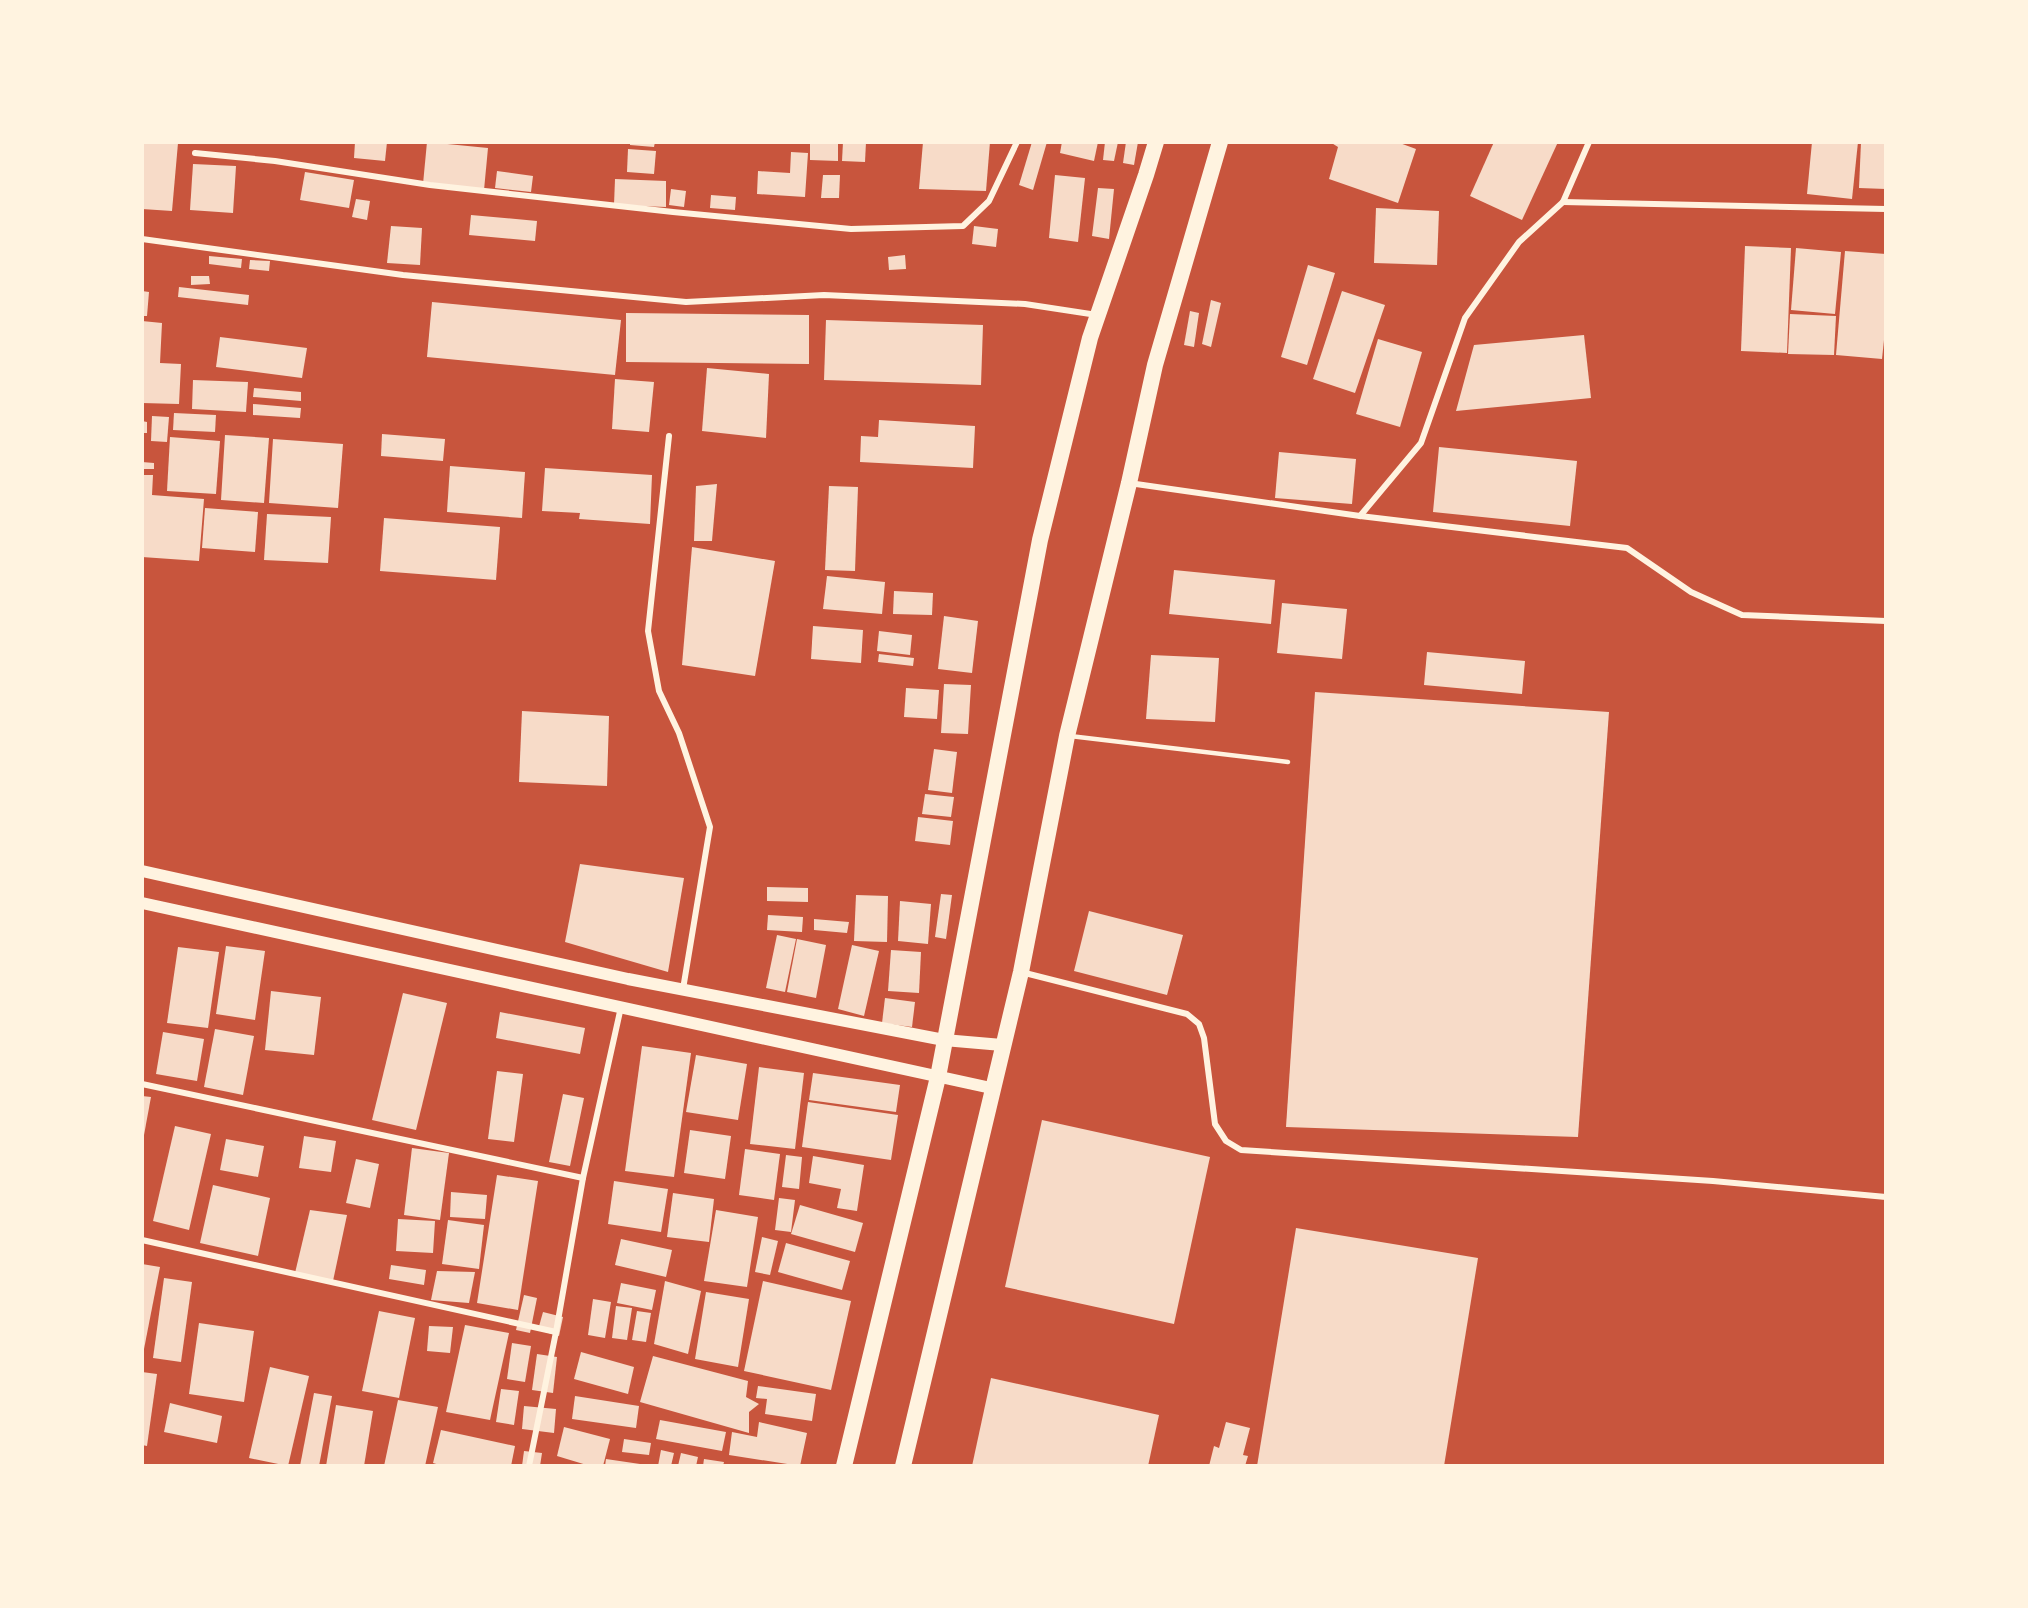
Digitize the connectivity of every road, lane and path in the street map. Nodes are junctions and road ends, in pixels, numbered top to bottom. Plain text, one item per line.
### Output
1 (1017, 142) edge
2 (1156, 142) edge
3 (1220, 142) edge
4 (1589, 142) edge
5 (195, 153) dead end
6 (1563, 202) junction
7 (1886, 209) edge
8 (142, 240) edge
9 (1097, 315) junction
10 (669, 436) dead end
11 (1129, 483) junction
12 (1360, 516) junction
13 (1886, 621) edge
14 (1067, 736) junction
15 (1288, 762) dead end
16 (142, 871) edge
17 (142, 903) edge
18 (1021, 972) junction
19 (683, 989) junction
20 (621, 1007) junction
21 (944, 1040) junction
22 (1002, 1045) junction
23 (938, 1077) junction
24 (142, 1084) edge
25 (992, 1088) junction
26 (583, 1178) junction
27 (1886, 1197) edge
28 (142, 1240) edge
29 (556, 1332) junction
30 (530, 1466) edge
31 (844, 1466) edge
32 (903, 1466) edge

1 - 5 street
2 - 9 highway
3 - 11 highway
4 - 6 street
6 - 7 street
6 - 12 street
8 - 9 street
9 - 21 highway
10 - 19 street
11 - 12 street
11 - 14 highway
12 - 13 street
14 - 15 lane
14 - 18 highway
16 - 19 main road
17 - 20 main road
18 - 22 highway
18 - 27 street
19 - 21 main road
20 - 23 main road
20 - 26 street
21 - 22 main road
21 - 23 highway
22 - 25 highway
23 - 25 main road
23 - 31 highway
24 - 26 street
25 - 32 highway
26 - 29 street
28 - 29 street
29 - 30 street

